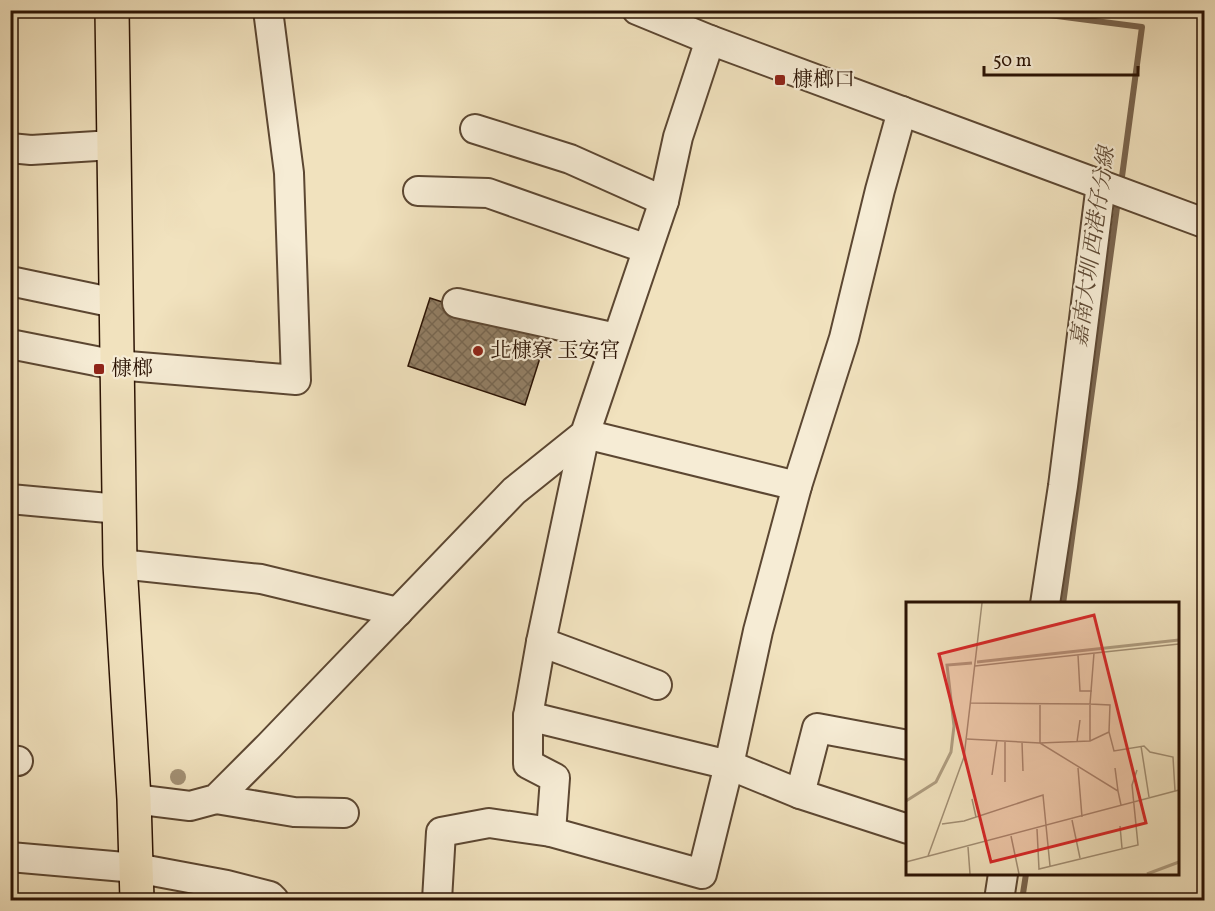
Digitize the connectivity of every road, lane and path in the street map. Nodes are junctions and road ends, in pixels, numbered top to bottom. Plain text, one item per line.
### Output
1 (112, 10) edge
2 (268, 10) edge
3 (637, 10) edge
4 (710, 40) junction
5 (902, 111) junction
6 (475, 129) dead end
7 (113, 145) junction
8 (10, 148) edge
9 (1101, 184) junction
10 (418, 191) dead end
11 (664, 201) junction
12 (1204, 223) edge
13 (647, 249) junction
14 (10, 281) edge
15 (115, 303) junction
16 (456, 303) dead end
17 (616, 338) junction
18 (10, 344) edge
19 (116, 365) junction
20 (585, 434) junction
21 (797, 486) junction
22 (10, 499) edge
23 (119, 509) junction
24 (120, 564) junction
25 (1045, 602) edge
26 (398, 612) junction
27 (541, 642) junction
28 (657, 685) dead end
29 (528, 716) junction
30 (906, 745) edge
31 (729, 765) junction
32 (800, 794) junction
33 (134, 799) junction
34 (216, 799) junction
35 (344, 813) dead end
36 (906, 828) edge
37 (551, 832) junction
38 (10, 857) edge
39 (136, 868) junction
40 (1003, 875) edge
41 (137, 900) edge
42 (274, 900) edge
43 (437, 900) edge
44 (999, 900) edge

1 - 7 main road
2 - 19 street
3 - 4 street
4 - 5 street
4 - 11 street
5 - 9 street
5 - 21 street
6 - 11 street
7 - 8 street
7 - 15 main road
9 - 12 street
9 - 25 street
10 - 13 street
11 - 13 street
13 - 17 street
14 - 15 street
15 - 19 main road
16 - 17 street
17 - 20 street
18 - 19 street
19 - 23 main road
20 - 21 street
20 - 26 street
20 - 27 street
21 - 31 street
22 - 23 street
23 - 24 main road
24 - 26 street
24 - 33 main road
26 - 34 street
27 - 28 street
27 - 29 street
29 - 31 street
29 - 37 street
30 - 32 street
31 - 32 street
31 - 37 street
32 - 36 street
33 - 34 street
33 - 39 main road
34 - 35 street
37 - 43 street
38 - 39 street
39 - 41 main road
39 - 42 street
40 - 44 street

